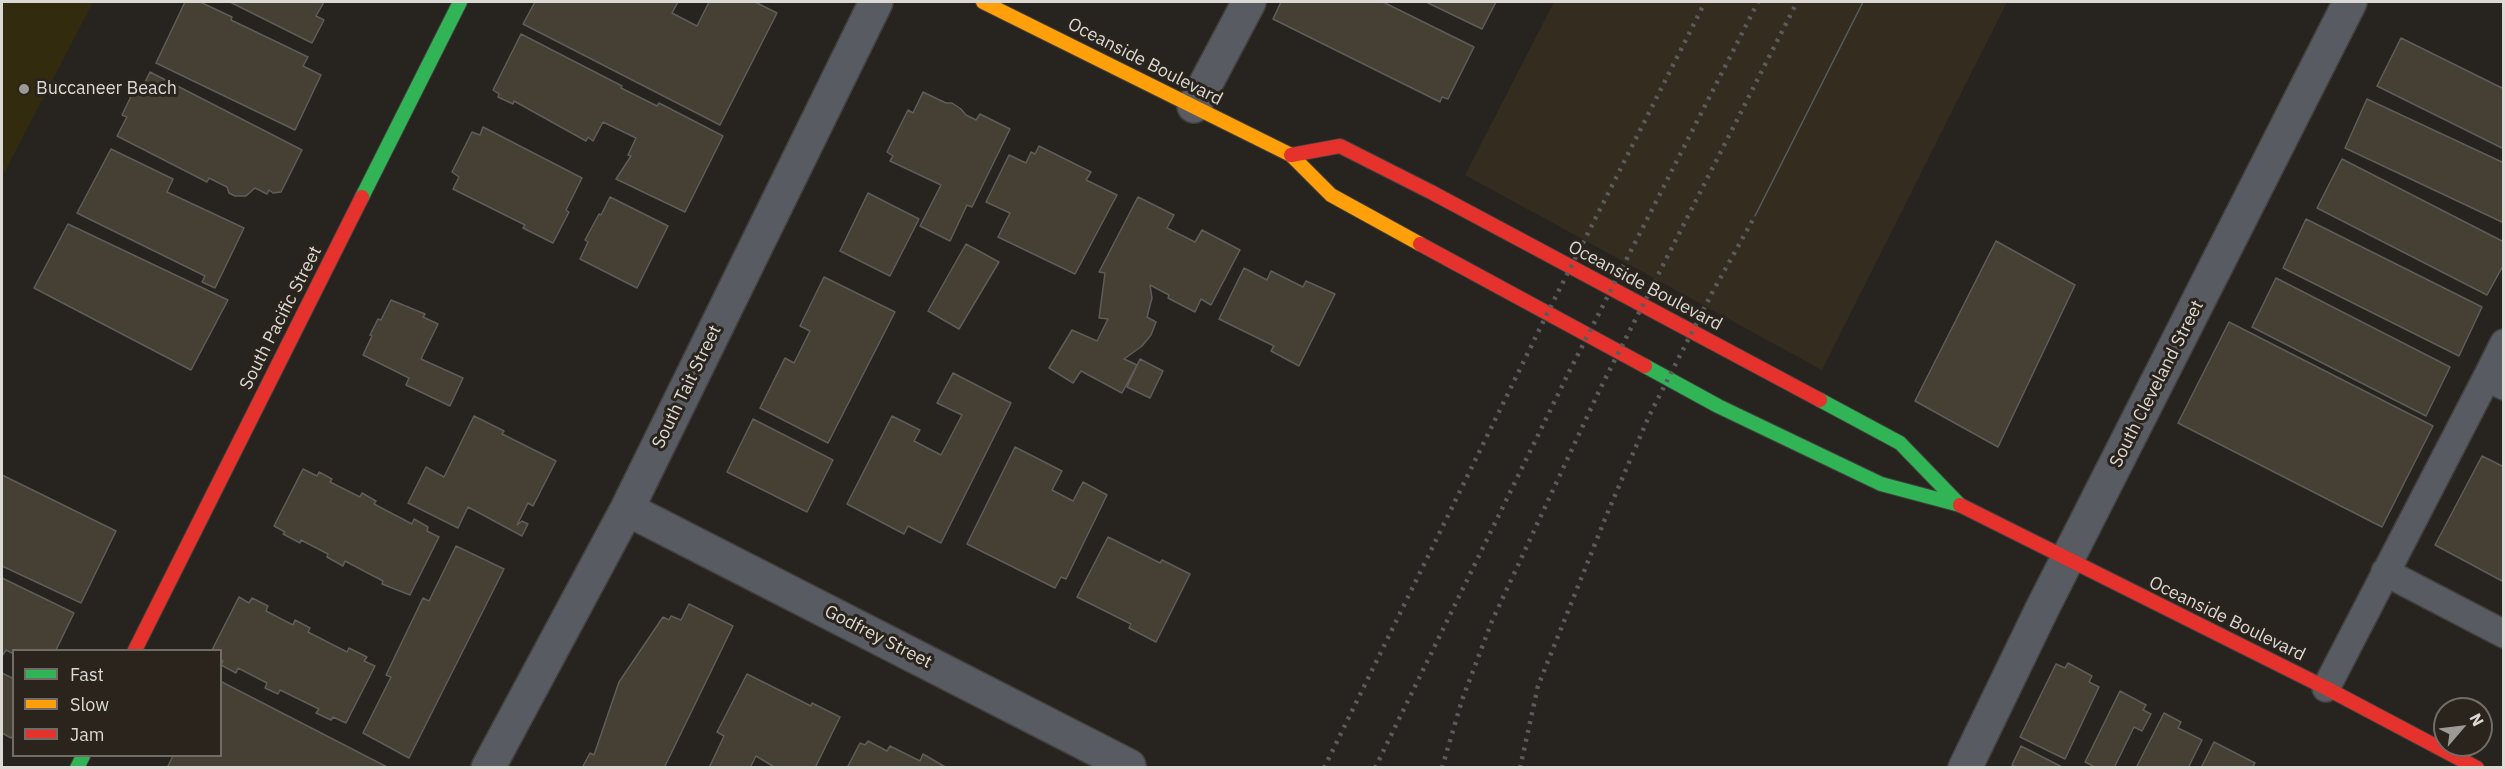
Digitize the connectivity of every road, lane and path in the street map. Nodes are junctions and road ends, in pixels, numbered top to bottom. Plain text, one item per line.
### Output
1 (460, 2) edge
2 (876, 2) edge
3 (983, 2) edge
4 (1249, 2) edge
5 (2350, 2) edge
6 (1194, 106) junction
7 (1291, 156) junction
8 (2504, 343) edge
9 (2495, 381) edge
10 (1960, 505) junction
11 (627, 509) junction
12 (2067, 561) junction
13 (2385, 572) junction
14 (2504, 634) edge
15 (136, 649) edge
16 (2326, 688) junction
17 (1128, 766) dead end
18 (488, 768) edge
19 (1965, 768) edge
20 (2476, 768) edge

1 - 15 main road, South Pacific Street
2 - 11 street, South Tait Street
3 - 6 main road, Oceanside Boulevard
4 - 6 street
5 - 12 street, South Cleveland Street
6 - 7 main road, Oceanside Boulevard
7 - 10 main road, Oceanside Boulevard
7 - 10 main road, Oceanside Boulevard
8 - 9 lane
9 - 13 lane
10 - 12 main road, Oceanside Boulevard
11 - 17 street, Godfrey Street
11 - 18 street, South Tait Street
12 - 16 main road, Oceanside Boulevard
12 - 19 street, South Cleveland Street
13 - 14 lane
13 - 16 lane
16 - 20 main road, Oceanside Boulevard

